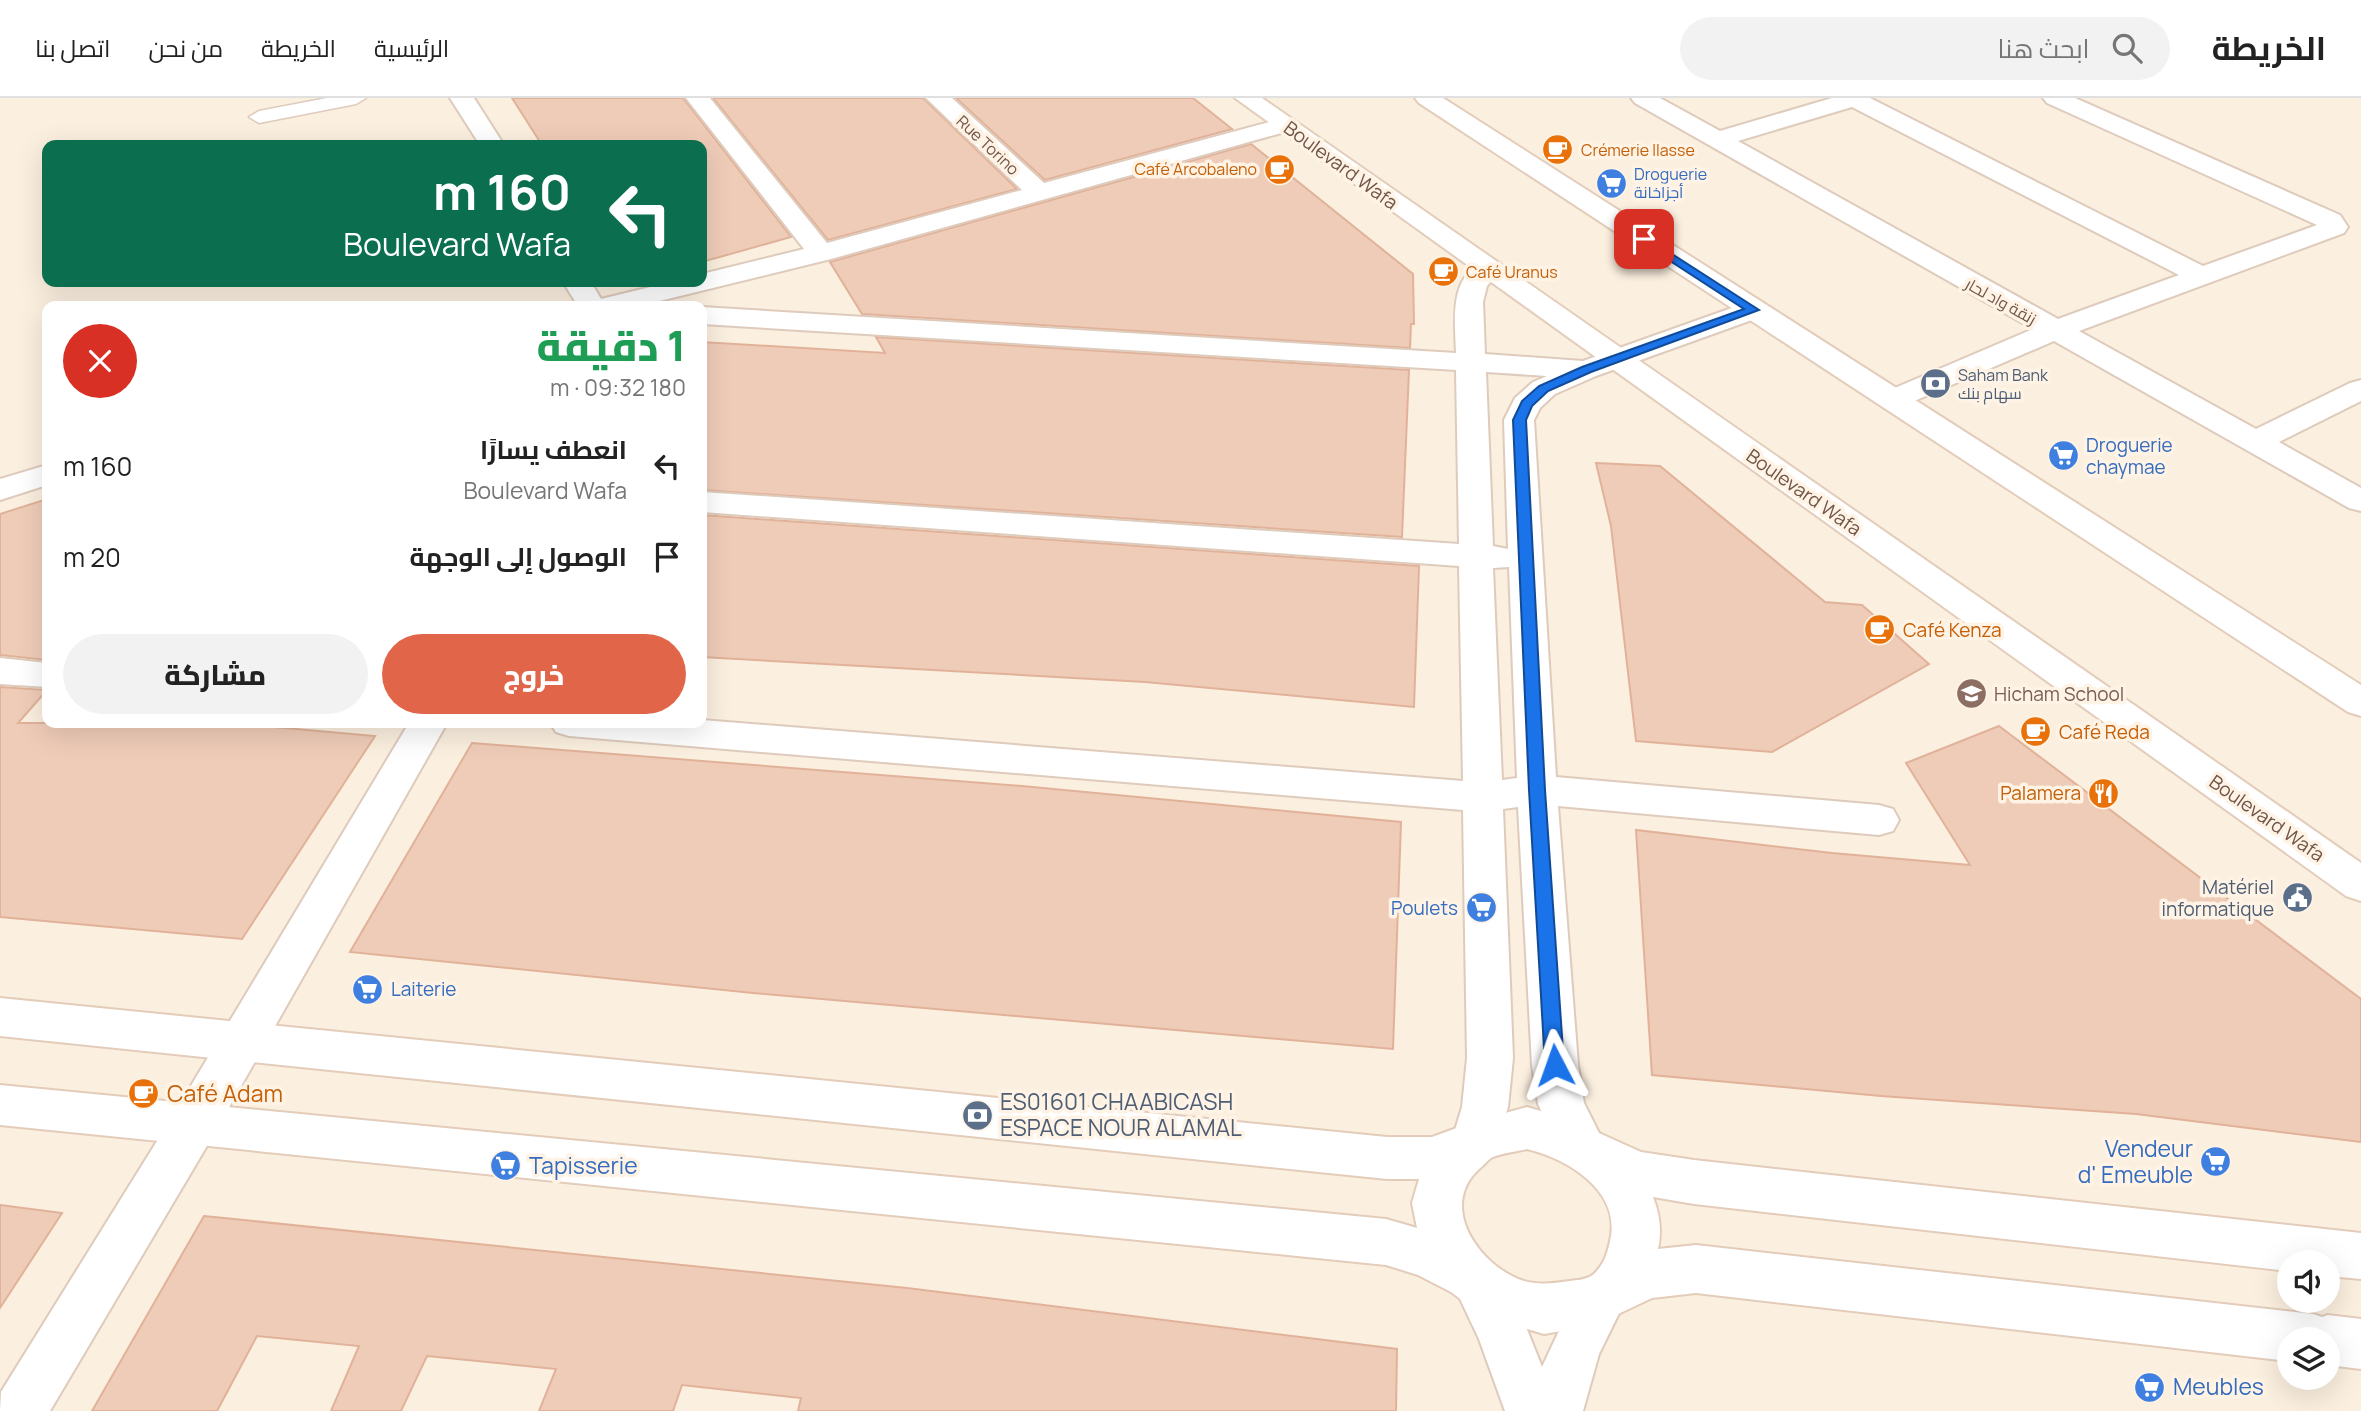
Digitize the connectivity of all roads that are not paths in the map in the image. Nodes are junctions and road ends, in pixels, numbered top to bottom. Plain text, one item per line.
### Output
1 (356, 98) edge
2 (462, 98) edge
3 (698, 98) edge
4 (938, 98) edge
5 (1247, 98) edge
6 (1429, 98) edge
7 (1643, 98) edge
8 (1856, 98) edge
9 (2055, 98) edge
10 (259, 117) dead end
11 (1284, 125) junction
12 (489, 140) edge
13 (1715, 140) junction
14 (1039, 192) junction
15 (821, 253) junction
16 (1487, 270) junction
17 (2202, 276) junction
18 (688, 295) edge
19 (643, 301) edge
20 (1753, 310) junction
21 (707, 316) edge
22 (2054, 330) junction
23 (1469, 363) junction
24 (1602, 365) junction
25 (2361, 389) edge
26 (1894, 399) junction
27 (2256, 441) junction
28 (42, 477) edge
29 (0, 490) edge
30 (2361, 501) edge
31 (707, 502) edge
32 (1476, 556) junction
33 (1526, 561) junction
34 (0, 671) edge
35 (42, 675) edge
36 (2358, 697) edge
37 (425, 728) edge
38 (631, 728) edge
39 (1537, 790) junction
40 (1482, 797) junction
41 (1879, 820) dead end
42 (2361, 884) edge
43 (0, 1017) edge
44 (243, 1041) junction
45 (0, 1104) edge
46 (194, 1124) junction
47 (1471, 1143) junction
48 (1589, 1150) junction
49 (2361, 1256) edge
50 (1471, 1279) junction
51 (1606, 1294) junction
52 (2277, 1335) edge
53 (2340, 1341) edge
54 (2361, 1344) edge
55 (20, 1411) edge
56 (1532, 1411) edge
57 (1556, 1411) edge

1 - 10 lane
2 - 12 street
3 - 15 street
4 - 14 street, Rue Torino
5 - 11 street, Boulevard Wafa
6 - 20 street
7 - 13 street, زنقة واد لحار
8 - 13 street
8 - 17 street
9 - 17 street
11 - 14 street
11 - 16 street, Boulevard Wafa
13 - 22 street, زنقة واد لحار
14 - 15 street
15 - 18 street
16 - 23 street
16 - 24 street, Boulevard Wafa
17 - 22 street
18 - 19 street
20 - 24 street
20 - 26 street
21 - 23 street
22 - 26 street
22 - 27 street, زنقة واد لحار
23 - 24 street
23 - 32 street
24 - 33 street
24 - 42 street, Boulevard Wafa
25 - 27 street
26 - 36 street
27 - 30 street, زنقة واد لحار
28 - 29 street
31 - 32 street
32 - 33 street
32 - 40 street
33 - 39 street
34 - 35 street
37 - 44 street
38 - 40 street
39 - 40 street
39 - 41 street
39 - 48 street
40 - 47 street
43 - 44 street
44 - 46 street
44 - 47 street
45 - 46 street
46 - 50 street
46 - 55 street
47 - 48 street
47 - 50 street
48 - 49 street
48 - 51 street
50 - 51 street
50 - 56 street
51 - 52 street
51 - 57 street
53 - 54 street

